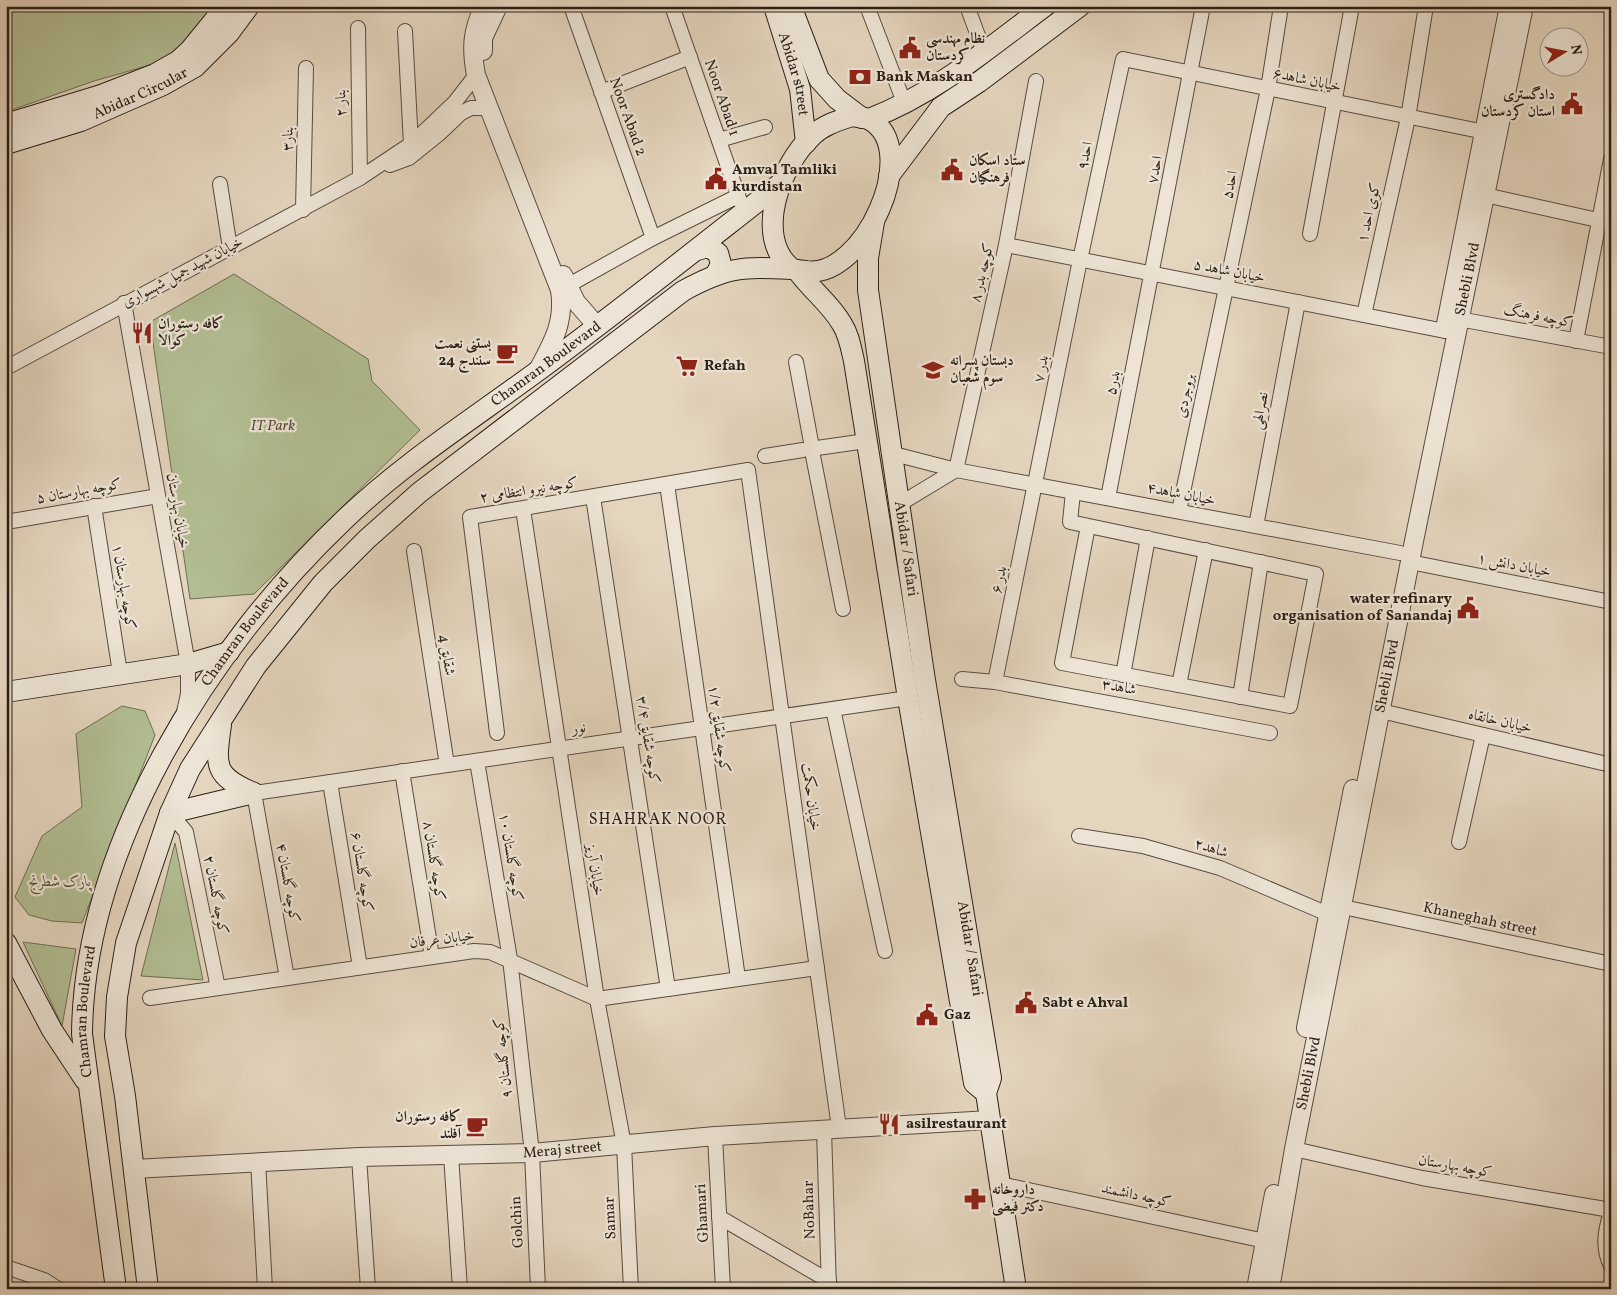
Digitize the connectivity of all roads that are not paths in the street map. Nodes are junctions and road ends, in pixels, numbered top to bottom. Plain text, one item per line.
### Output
1 (226, 6) edge
2 (249, 6) edge
3 (484, 6) edge
4 (498, 6) edge
5 (571, 6) edge
6 (672, 6) edge
7 (774, 6) edge
8 (791, 6) edge
9 (867, 6) edge
10 (966, 6) edge
11 (1045, 6) edge
12 (1080, 6) edge
13 (1203, 6) edge
14 (1281, 6) edge
15 (1352, 6) edge
16 (1426, 6) edge
17 (1509, 6) edge
18 (1524, 6) edge
19 (358, 28) dead end
20 (405, 30) dead end
21 (984, 52) junction
22 (690, 57) junction
23 (1124, 59) joint
24 (306, 68) dead end
25 (1191, 73) junction
26 (476, 75) junction
27 (1036, 81) dead end
28 (1268, 89) junction
29 (601, 92) junction
30 (937, 98) junction
31 (1334, 103) junction
32 (904, 105) junction
33 (489, 108) junction
34 (1408, 118) junction
35 (866, 119) junction
36 (6, 124) edge
37 (765, 127) dead end
38 (1485, 132) junction
39 (719, 140) junction
40 (806, 143) junction
41 (6, 144) edge
42 (411, 144) junction
43 (1611, 159) edge
44 (889, 176) junction
45 (360, 178) junction
46 (220, 184) dead end
47 (780, 184) junction
48 (1485, 195) junction
49 (304, 210) junction
50 (874, 222) junction
51 (1605, 222) edge
52 (1310, 234) dead end
53 (654, 238) junction
54 (1006, 245) junction
55 (230, 248) junction
56 (697, 250) junction
57 (1080, 260) junction
58 (795, 270) junction
59 (716, 274) junction
60 (1152, 274) junction
61 (564, 288) junction
62 (1226, 288) junction
63 (1298, 302) junction
64 (124, 303) junction
65 (1364, 315) junction
66 (1460, 319) junction
67 (597, 326) junction
68 (1445, 331) junction
69 (1576, 341) junction
70 (1611, 347) edge
71 (796, 362) dead end
72 (6, 368) edge
73 (537, 372) junction
74 (866, 441) junction
75 (811, 449) junction
76 (890, 453) junction
77 (765, 456) dead end
78 (748, 470) joint
79 (956, 470) junction
80 (666, 484) junction
81 (1036, 485) junction
82 (1073, 492) junction
83 (158, 496) junction
84 (593, 497) junction
85 (1108, 498) junction
86 (898, 504) junction
87 (94, 506) junction
88 (522, 510) junction
89 (1178, 511) junction
90 (6, 522) edge
91 (1088, 526) junction
92 (1256, 526) junction
93 (1148, 538) junction
94 (1206, 550) junction
95 (414, 551) dead end
96 (1405, 557) junction
97 (1261, 562) junction
98 (1611, 602) edge
99 (843, 610) dead end
100 (229, 652) junction
101 (188, 664) junction
102 (120, 673) junction
103 (1124, 675) junction
104 (962, 679) dead end
105 (995, 682) junction
106 (1179, 685) junction
107 (6, 692) edge
108 (1240, 697) junction
109 (908, 698) junction
110 (833, 709) junction
111 (1381, 711) junction
112 (222, 717) junction
113 (782, 717) junction
114 (182, 724) junction
115 (702, 728) junction
116 (497, 733) dead end
117 (1270, 733) dead end
118 (1483, 735) junction
119 (630, 738) junction
120 (559, 749) junction
121 (477, 760) junction
122 (446, 765) junction
123 (1611, 765) edge
124 (402, 771) junction
125 (330, 782) junction
126 (254, 793) junction
127 (170, 813) junction
128 (1079, 836) dead end
129 (1459, 842) dead end
130 (1336, 911) junction
131 (6, 943) edge
132 (885, 951) dead end
133 (432, 956) junction
134 (510, 960) junction
135 (1611, 964) edge
136 (360, 967) junction
137 (12, 968) edge
138 (817, 968) junction
139 (287, 978) junction
140 (738, 978) junction
141 (218, 988) junction
142 (668, 989) junction
143 (150, 998) dead end
144 (597, 999) junction
145 (88, 1083) junction
146 (986, 1093) junction
147 (990, 1120) junction
148 (831, 1129) junction
149 (715, 1136) junction
150 (624, 1146) junction
151 (1294, 1149) junction
152 (532, 1153) junction
153 (450, 1155) junction
154 (359, 1157) junction
155 (258, 1161) junction
156 (134, 1169) junction
157 (1000, 1184) junction
158 (1611, 1211) edge
159 (719, 1217) junction
160 (1265, 1241) junction
161 (1611, 1266) edge
162 (6, 1267) edge
163 (829, 1285) edge
164 (58, 1289) edge
165 (116, 1289) edge
166 (148, 1289) edge
167 (265, 1289) edge
168 (368, 1289) edge
169 (460, 1289) edge
170 (538, 1289) edge
171 (630, 1289) edge
172 (723, 1289) edge
173 (1016, 1289) edge
174 (1256, 1289) edge
175 (1270, 1289) edge

1 - 36 main road, Abidar Circular
2 - 41 main road, Abidar Circular
3 - 26 street
4 - 61 street
5 - 29 street, Noor Abad 2
6 - 22 street, Noor Abad 1
7 - 40 main road, Abidar street
8 - 35 main road, Abidar street
9 - 32 street
10 - 21 street
11 - 21 main road
12 - 30 main road
13 - 25 street, احد۷
14 - 28 street, احد۵
15 - 31 street
16 - 34 street, کوی احد ۱
17 - 38 street, Shebli Blvd
18 - 48 street, Shebli Blvd
19 - 45 street, بنار ۲
20 - 42 street
21 - 30 main road
22 - 29 street
22 - 39 street, Noor Abad 1
23 - 25 street, خیابان شاهد۶
23 - 57 street, احد۹
24 - 49 street, بنار۳
25 - 28 street, خیابان شاهد۶
25 - 60 street, احد۷
26 - 33 street
26 - 42 street, خیابان شهید جمیل شهسواری
27 - 54 street, کوچه بدر ۸
28 - 31 street, خیابان شاهد۶
28 - 62 street, احد۵
29 - 53 street, Noor Abad 2
30 - 32 main road
30 - 44 main road
31 - 34 street, خیابان شاهد۶
31 - 52 street
32 - 35 main road
33 - 45 street, خیابان شهید جمیل شهسواری
33 - 61 street
34 - 38 street, خیابان شاهد۶
34 - 65 street, کوی احد ۱
35 - 40 main road
35 - 44 main road
37 - 39 street
38 - 68 street, Shebli Blvd
39 - 53 street, Noor Abad 1
40 - 47 main road
42 - 45 street, خیابان شهید جمیل شهسواری
43 - 51 street
44 - 50 main road
45 - 49 street, خیابان شهید جمیل شهسواری
46 - 55 street
47 - 56 main road, Chamran Boulevard
47 - 58 main road
48 - 51 street
48 - 66 street, Shebli Blvd
49 - 55 street, خیابان شهید جمیل شهسواری
50 - 58 main road
50 - 76 main road, Abidar / Safari
51 - 69 street
53 - 61 street
54 - 57 street, خیابان شاهد ۵
54 - 79 street, کوچه بدر ۸
55 - 64 street, خیابان شهید جمیل شهسواری
56 - 59 main road
56 - 67 main road, Chamran Boulevard
57 - 60 street, خیابان شاهد ۵
57 - 81 street, بدر ۷
58 - 59 main road, Chamran Boulevard
58 - 74 main road, Abidar / Safari
59 - 112 main road, Chamran Boulevard
60 - 62 street, خیابان شاهد ۵
60 - 85 street, بدر۵
61 - 67 street
61 - 73 street
62 - 63 street, خیابان شاهد ۵
62 - 89 street, بروجردی
63 - 65 street, خیابان شاهد ۵
63 - 92 street, نصرالهی
64 - 72 street, خیابان شهید جمیل شهسواری
64 - 83 street, خیابان بهارستان
65 - 68 street, خیابان شاهد ۵
66 - 69 street, کوچه فرهنگ
66 - 96 street, Shebli Blvd
67 - 73 main road, Chamran Boulevard
68 - 96 street, Shebli Blvd
69 - 70 street, کوچه فرهنگ
71 - 75 street
73 - 100 main road, Chamran Boulevard
74 - 75 street
74 - 109 main road, Abidar / Safari
75 - 77 street
75 - 99 street
76 - 79 street, خیابان شاهد۴
76 - 86 main road, Abidar / Safari
78 - 80 street, کوچه نیرو انتظامی ۲
78 - 113 street, خیابان حکمت
79 - 81 street, خیابان شاهد۴
79 - 86 street
80 - 84 street, کوچه نیرو انتظامی ۲
80 - 115 street, کوچه شقایق ۱/۲
81 - 82 street, خیابان شاهد۴
81 - 105 street, بدر ۶
82 - 85 street, خیابان شاهد۴
82 - 91 street
83 - 87 street, کوچه بهارستان ۵
83 - 101 street, خیابان بهارستان
84 - 88 street, کوچه نیرو انتظامی ۲
84 - 119 street, کوچه شقایق ۳/۴
85 - 89 street, خیابان شاهد۴
86 - 146 main road, Abidar / Safari
87 - 90 street, کوچه بهارستان ۵
87 - 102 street, کوچه بهارستان ۱
88 - 116 street, کوچه نیرو انتظامی ۲
88 - 120 street, خیابان آریز
89 - 92 street, خیابان شاهد۴
91 - 93 street
91 - 103 street
92 - 96 street, خیابان شاهد۴
93 - 94 street
93 - 103 street
94 - 97 street
94 - 106 street
95 - 122 street, شقایق 4
96 - 98 street, خیابان دانش ۱
96 - 111 street, Shebli Blvd
96 - 130 street, Shebli Blvd
97 - 108 street
97 - 108 street
100 - 101 main road
100 - 114 main road, Chamran Boulevard
101 - 102 main road
101 - 114 street, خیابان بهارستان
102 - 107 main road
103 - 106 street
104 - 105 street, شاهد۳
105 - 117 street, شاهد۳
106 - 108 street
109 - 110 street, نور
109 - 146 main road, Abidar / Safari
110 - 113 street, نور
110 - 132 street
111 - 118 street, خیابان خانقاه
111 - 130 street, Shebli Blvd
112 - 126 main road
112 - 127 main road, Chamran Boulevard
113 - 115 street, نور
113 - 138 street, خیابان حکمت
114 - 145 main road, Chamran Boulevard
115 - 119 street, نور
115 - 140 street, کوچه شقایق ۱/۲
118 - 123 street, خیابان خانقاه
118 - 129 street
119 - 120 street, نور
119 - 142 street, کوچه شقایق ۳/۴
120 - 121 street, نور
120 - 144 street, خیابان آریز
121 - 122 street, نور
121 - 134 street, کوچه گلستان ۱۰
122 - 124 street, نور
124 - 125 street, نور
124 - 133 street, کوچه گلستان ۸
125 - 126 street, نور
125 - 136 street, کوچه گلستان ۶
126 - 127 main road
126 - 139 street, کوچه گلستان ۴
127 - 141 street, کوچه گلستان ۲
127 - 156 main road, Chamran Boulevard
128 - 130 street, شاهد۲
130 - 135 street, Khaneghah street
130 - 151 street, Shebli Blvd
130 - 160 street, Shebli Blvd
131 - 137 main road
133 - 134 street, خیابان عرفان
133 - 136 street, خیابان عرفان
134 - 144 street, خیابان عرفان
134 - 152 street, کوچه گلستان ۹
136 - 139 street, خیابان عرفان
137 - 145 main road
138 - 140 street
138 - 148 street, خیابان حکمت
139 - 141 street, خیابان عرفان
140 - 142 street
141 - 143 street, خیابان عرفان
142 - 144 street
144 - 150 street, خیابان آریز
145 - 165 main road, Chamran Boulevard
146 - 147 main road
147 - 148 street, Meraj street
147 - 157 main road
148 - 149 street, Meraj street
148 - 163 street, NoBahar
149 - 150 street, Meraj street
149 - 159 street, Ghamari
150 - 152 street, Meraj street
150 - 171 street, Samar
151 - 158 street, کوچه بهارستان
151 - 175 street, Shebli Blvd
152 - 153 street, Meraj street
152 - 170 street, Golchin
153 - 154 street, Meraj street
153 - 169 street
154 - 155 street, Meraj street
154 - 168 street
155 - 156 street, Meraj street
155 - 167 street
156 - 166 main road, Chamran Boulevard
157 - 160 street, کوچه دانشمند
157 - 173 main road
158 - 161 street
159 - 163 street
159 - 172 street, Ghamari
160 - 174 street, Shebli Blvd
162 - 164 street

